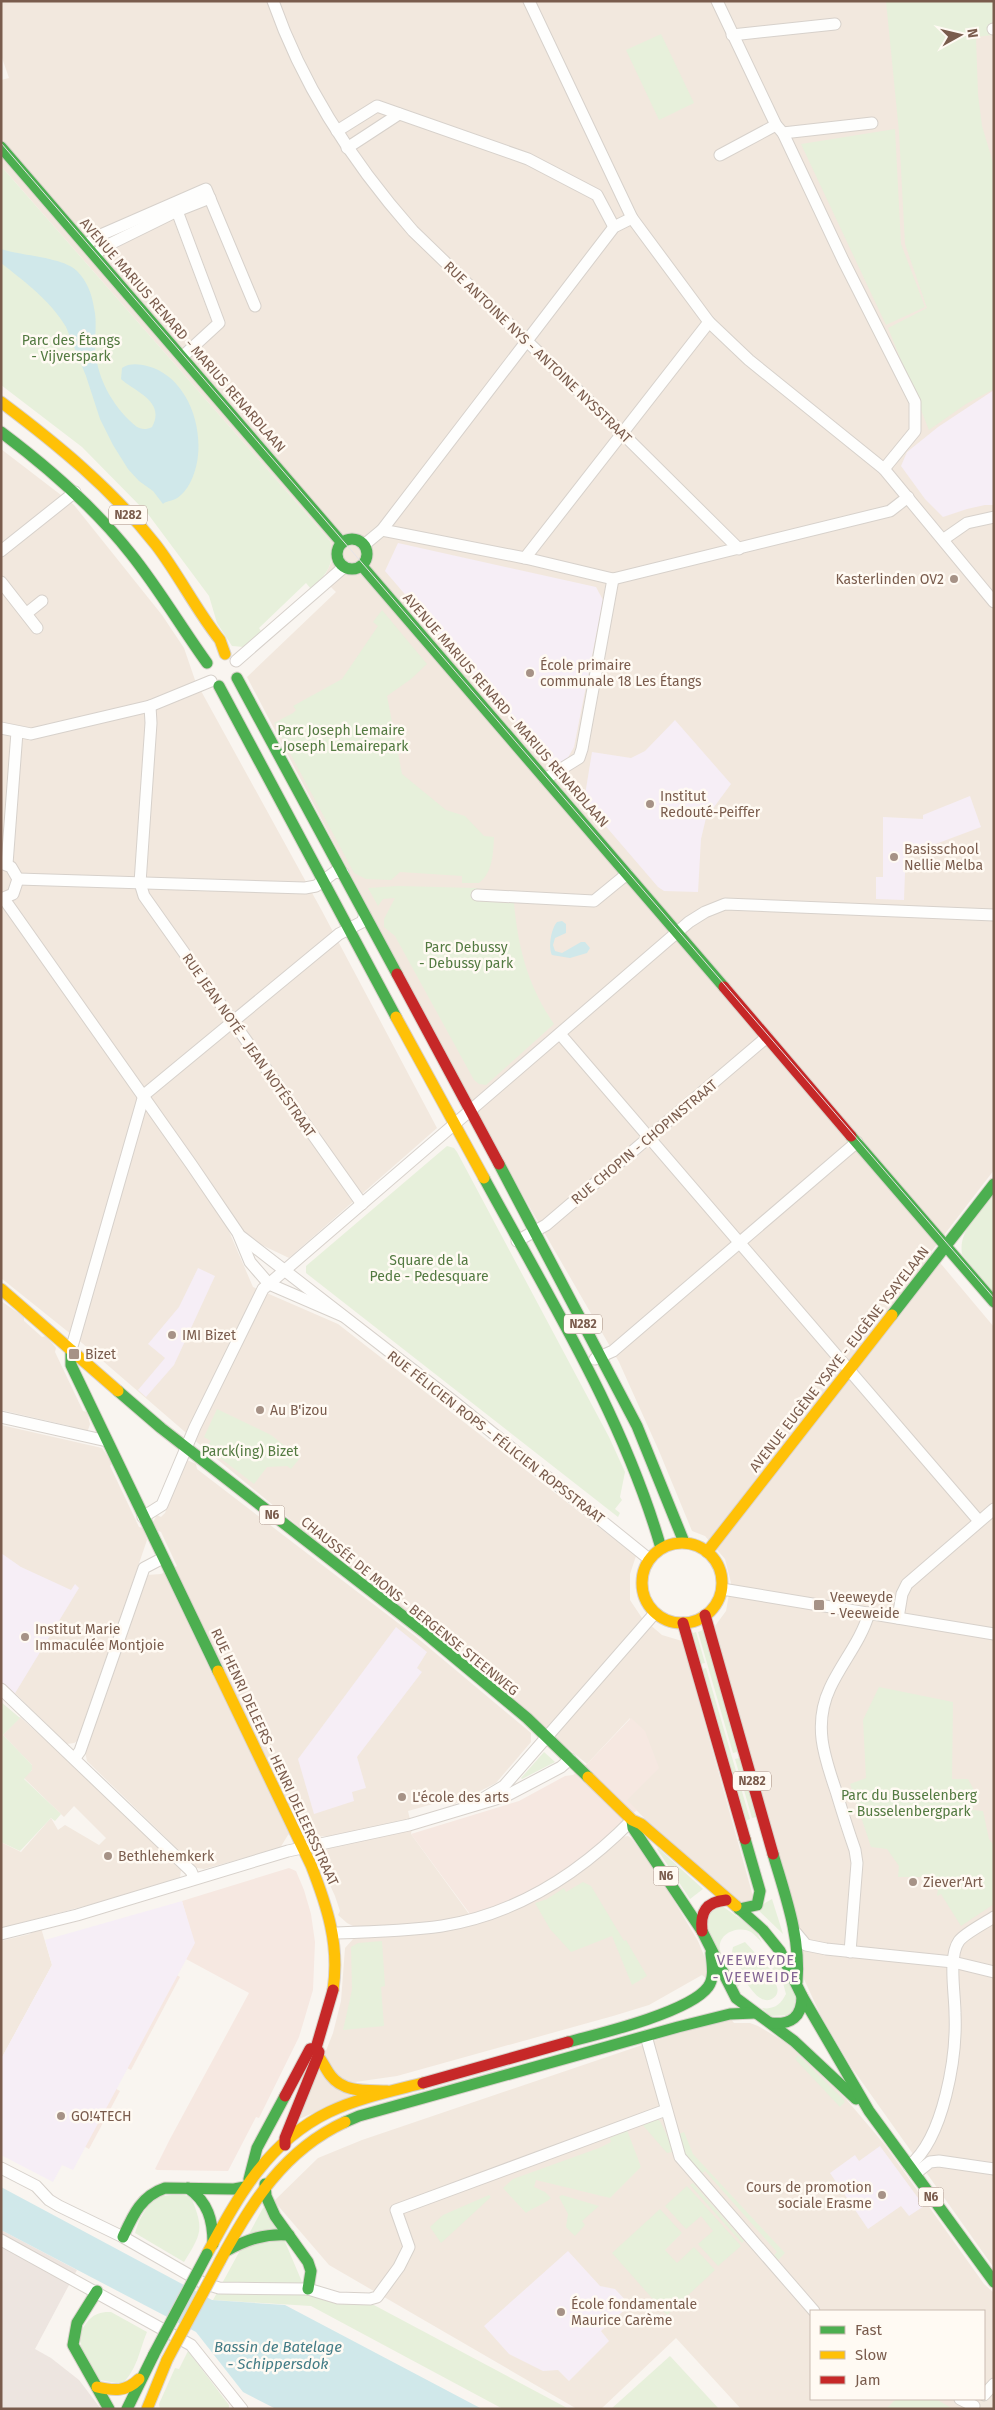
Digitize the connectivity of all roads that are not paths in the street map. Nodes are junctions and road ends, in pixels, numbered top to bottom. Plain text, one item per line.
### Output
1 (273, 1) edge
2 (529, 1) edge
3 (717, 1) edge
4 (835, 24) dead end
5 (732, 35) junction
6 (399, 114) junction
7 (872, 123) dead end
8 (779, 129) junction
9 (337, 131) junction
10 (1, 147) edge
11 (347, 148) junction
12 (720, 155) dead end
13 (210, 198) junction
14 (177, 212) junction
15 (632, 218) junction
16 (614, 227) junction
17 (86, 245) junction
18 (95, 255) junction
19 (255, 306) dead end
20 (709, 322) junction
21 (526, 340) junction
22 (182, 357) junction
23 (1, 402) edge
24 (1, 432) edge
25 (621, 432) junction
26 (884, 469) junction
27 (75, 492) junction
28 (908, 497) junction
29 (994, 517) edge
30 (382, 530) junction
31 (944, 540) junction
32 (342, 543) junction
33 (364, 545) junction
34 (739, 549) junction
35 (1, 551) edge
36 (525, 558) junction
37 (362, 566) junction
38 (344, 567) junction
39 (613, 578) junction
40 (1, 582) edge
41 (42, 602) dead end
42 (994, 602) edge
43 (26, 614) junction
44 (37, 628) dead end
45 (225, 654) junction
46 (236, 661) junction
47 (207, 664) junction
48 (237, 678) junction
49 (215, 684) junction
50 (150, 706) junction
51 (1, 728) edge
52 (17, 732) junction
53 (545, 780) junction
54 (4, 864) edge
55 (343, 873) junction
56 (627, 874) junction
57 (18, 879) junction
58 (323, 881) junction
59 (140, 883) junction
60 (477, 895) dead end
61 (3, 899) edge
62 (365, 915) junction
63 (994, 915) edge
64 (348, 928) junction
65 (677, 932) junction
66 (232, 1023) junction
67 (560, 1034) junction
68 (767, 1037) junction
69 (144, 1096) junction
70 (471, 1111) junction
71 (454, 1125) junction
72 (649, 1138) junction
73 (857, 1142) junction
74 (994, 1184) edge
75 (362, 1204) junction
76 (535, 1231) junction
77 (238, 1234) junction
78 (517, 1241) junction
79 (739, 1243) junction
80 (947, 1246) junction
81 (286, 1269) junction
82 (269, 1284) junction
83 (1, 1289) edge
84 (994, 1302) edge
85 (343, 1316) junction
86 (71, 1350) junction
87 (600, 1357) junction
88 (585, 1364) junction
89 (849, 1370) junction
90 (1, 1418) edge
91 (107, 1441) junction
92 (185, 1448) junction
93 (994, 1509) edge
94 (143, 1517) junction
95 (979, 1521) junction
96 (684, 1542) junction
97 (661, 1548) junction
98 (707, 1552) junction
99 (163, 1558) junction
100 (649, 1559) junction
101 (722, 1589) junction
102 (655, 1613) junction
103 (869, 1613) junction
104 (706, 1616) junction
105 (898, 1618) junction
106 (683, 1623) junction
107 (994, 1634) edge
108 (1, 1689) edge
109 (546, 1737) junction
110 (75, 1758) junction
111 (570, 1759) junction
112 (473, 1805) junction
113 (632, 1820) junction
114 (303, 1848) junction
115 (194, 1878) junction
116 (726, 1900) junction
117 (739, 1909) junction
118 (994, 1917) edge
119 (702, 1931) junction
120 (335, 1932) junction
121 (795, 1932) junction
122 (1, 1934) edge
123 (826, 1949) junction
124 (850, 1952) junction
125 (711, 1953) junction
126 (799, 1962) junction
127 (953, 1962) junction
128 (994, 1972) edge
129 (797, 1984) junction
130 (802, 1996) junction
131 (754, 2013) junction
132 (771, 2023) junction
133 (646, 2036) junction
134 (315, 2051) junction
135 (395, 2092) junction
136 (666, 2110) junction
137 (869, 2111) junction
138 (285, 2138) junction
139 (283, 2165) junction
140 (1, 2168) edge
141 (994, 2169) edge
142 (912, 2170) junction
143 (247, 2184) junction
144 (265, 2184) junction
145 (188, 2188) junction
146 (289, 2235) junction
147 (123, 2237) junction
148 (1, 2240) edge
149 (210, 2249) junction
150 (226, 2250) junction
151 (994, 2282) edge
152 (308, 2289) junction
153 (97, 2291) junction
154 (813, 2310) edge
155 (141, 2377) junction
156 (994, 2384) edge
157 (97, 2387) junction
158 (985, 2394) edge
159 (963, 2400) edge
160 (975, 2404) edge
161 (149, 2407) edge
162 (109, 2409) edge
163 (127, 2409) edge
164 (242, 2409) edge

1 - 9 street, RUE ANTOINE NYS - ANTOINE NYSSTRAAT
2 - 15 street
3 - 5 street
4 - 5 street
5 - 8 street
6 - 9 street
6 - 11 street
6 - 16 street
7 - 8 street
8 - 12 street
8 - 26 street
9 - 11 street, RUE ANTOINE NYS - ANTOINE NYSSTRAAT
10 - 17 main road, AVENUE MARIUS RENARD - MARIUS RENARDLAAN
11 - 21 street, RUE ANTOINE NYS - ANTOINE NYSSTRAAT
13 - 14 street
13 - 17 street
13 - 19 street
14 - 18 street
14 - 22 street
15 - 16 street
15 - 20 street
16 - 21 street
17 - 18 main road, AVENUE MARIUS RENARD - MARIUS RENARDLAAN
18 - 22 main road, AVENUE MARIUS RENARD - MARIUS RENARDLAAN
20 - 25 street
20 - 26 street
21 - 25 street, RUE ANTOINE NYS - ANTOINE NYSSTRAAT
21 - 30 street
22 - 32 main road, AVENUE MARIUS RENARD - MARIUS RENARDLAAN
23 - 45 main road, N282
24 - 27 main road, N282
25 - 34 street, RUE ANTOINE NYS - ANTOINE NYSSTRAAT
25 - 36 street
26 - 28 street
27 - 35 street
27 - 47 main road, N282
28 - 31 street
28 - 34 street
29 - 31 street
30 - 33 street
30 - 36 street
31 - 42 street
32 - 33 main road
32 - 38 main road
33 - 37 main road
34 - 39 street
36 - 39 street
37 - 38 main road
37 - 53 main road, AVENUE MARIUS RENARD - MARIUS RENARDLAAN
38 - 46 street
39 - 53 street
40 - 43 street
41 - 43 street
43 - 44 street
45 - 46 main road
45 - 47 main road
46 - 48 main road, N282
47 - 49 main road, N282
48 - 49 main road
48 - 55 main road, N282
49 - 50 street
49 - 58 main road, N282
50 - 52 street
50 - 59 street
51 - 52 street
52 - 54 street
53 - 56 main road, AVENUE MARIUS RENARD - MARIUS RENARDLAAN
54 - 57 street
55 - 58 street
55 - 62 main road, N282
56 - 60 street
56 - 65 main road, AVENUE MARIUS RENARD - MARIUS RENARDLAAN
57 - 59 street
57 - 61 street
58 - 59 street
58 - 64 main road, N282
59 - 66 street, RUE JEAN NOTÉ - JEAN NOTÉSTRAAT
61 - 69 street
62 - 64 street
62 - 70 main road, N282
63 - 65 street
64 - 66 street
64 - 71 main road, N282
65 - 67 street
65 - 68 main road, AVENUE MARIUS RENARD - MARIUS RENARDLAAN
66 - 69 street
66 - 75 street, RUE JEAN NOTÉ - JEAN NOTÉSTRAAT
67 - 70 street
67 - 72 street
68 - 72 street, RUE CHOPIN - CHOPINSTRAAT
68 - 73 main road, AVENUE MARIUS RENARD - MARIUS RENARDLAAN
69 - 77 street
69 - 86 street
70 - 71 street
70 - 76 main road, N282
71 - 75 street
71 - 78 main road, N282
72 - 76 street, RUE CHOPIN - CHOPINSTRAAT
72 - 79 street
73 - 79 street
73 - 80 main road, AVENUE MARIUS RENARD - MARIUS RENARDLAAN
74 - 80 main road, AVENUE EUGÈNE YSAYE - EUGÈNE YSAYELAAN
75 - 81 street
76 - 78 street, RUE CHOPIN - CHOPINSTRAAT
76 - 87 main road, N282
77 - 81 street, RUE FÉLICIEN ROPS - FÉLICIEN ROPSSTRAAT
77 - 82 street
78 - 88 main road, N282
79 - 87 street
79 - 89 street
80 - 84 main road, AVENUE MARIUS RENARD - MARIUS RENARDLAAN
80 - 89 main road, AVENUE EUGÈNE YSAYE - EUGÈNE YSAYELAAN
81 - 82 street
81 - 85 street, RUE FÉLICIEN ROPS - FÉLICIEN ROPSSTRAAT
82 - 85 street, RUE FÉLICIEN ROPS - FÉLICIEN ROPSSTRAAT
82 - 92 street
83 - 86 main road, CHAUSSÉE DE MONS - BERGENSE STEENWEG / N6
85 - 100 street, RUE FÉLICIEN ROPS - FÉLICIEN ROPSSTRAAT
86 - 91 main road, RUE HENRI DELEERS - HENRI DELEERSSTRAAT
86 - 92 main road, CHAUSSÉE DE MONS - BERGENSE STEENWEG / N6
87 - 88 street
87 - 96 main road, N282
88 - 97 main road, N282
89 - 95 street
89 - 98 main road, AVENUE EUGÈNE YSAYE - EUGÈNE YSAYELAAN
90 - 91 street
91 - 94 main road, RUE HENRI DELEERS - HENRI DELEERSSTRAAT
92 - 94 street
92 - 109 main road, CHAUSSÉE DE MONS - BERGENSE STEENWEG / N6
93 - 95 street
94 - 99 main road, RUE HENRI DELEERS - HENRI DELEERSSTRAAT
95 - 105 street
96 - 97 main road
96 - 98 main road
97 - 100 main road
98 - 101 main road
99 - 110 street
99 - 114 main road, RUE HENRI DELEERS - HENRI DELEERSSTRAAT
100 - 102 main road
101 - 103 street
101 - 104 main road
102 - 106 main road
102 - 109 street
103 - 105 street
103 - 124 street
104 - 106 main road
104 - 121 main road, N282
105 - 107 street
106 - 117 main road, N282
108 - 110 street
109 - 111 main road, CHAUSSÉE DE MONS - BERGENSE STEENWEG / N6
109 - 112 street
110 - 115 street
111 - 112 street
111 - 113 main road, CHAUSSÉE DE MONS - BERGENSE STEENWEG / N6
112 - 114 street
113 - 116 main road, CHAUSSÉE DE MONS - BERGENSE STEENWEG / N6
113 - 119 main road, CHAUSSÉE DE MONS - BERGENSE STEENWEG / N6
113 - 120 street
114 - 115 street
114 - 120 main road, RUE HENRI DELEERS - HENRI DELEERSSTRAAT
115 - 122 street
116 - 117 main road, CHAUSSÉE DE MONS - BERGENSE STEENWEG / N6
116 - 119 main road
117 - 129 main road, CHAUSSÉE DE MONS - BERGENSE STEENWEG / N6
118 - 127 street
119 - 125 main road, CHAUSSÉE DE MONS - BERGENSE STEENWEG / N6
120 - 134 main road, RUE HENRI DELEERS - HENRI DELEERSSTRAAT
121 - 123 street
121 - 126 main road, N282
123 - 124 street
123 - 126 street
124 - 127 street
125 - 131 main road, CHAUSSÉE DE MONS - BERGENSE STEENWEG / N6
125 - 135 main road
126 - 129 main road, N282
127 - 128 street
127 - 142 street
129 - 130 main road, CHAUSSÉE DE MONS - BERGENSE STEENWEG / N6
130 - 132 main road
130 - 137 main road, CHAUSSÉE DE MONS - BERGENSE STEENWEG / N6
131 - 132 main road, CHAUSSÉE DE MONS - BERGENSE STEENWEG / N6
131 - 133 main road
132 - 137 main road, CHAUSSÉE DE MONS - BERGENSE STEENWEG / N6
133 - 136 street
133 - 139 main road
134 - 135 main road
134 - 138 main road, RUE HENRI DELEERS - HENRI DELEERSSTRAAT
134 - 143 main road, RUE HENRI DELEERS - HENRI DELEERSSTRAAT
135 - 138 main road
136 - 152 street
136 - 154 street
137 - 142 main road, CHAUSSÉE DE MONS - BERGENSE STEENWEG / N6
138 - 139 main road, RUE HENRI DELEERS - HENRI DELEERSSTRAAT
138 - 143 main road
139 - 144 main road
140 - 147 street
141 - 142 street
142 - 151 main road, CHAUSSÉE DE MONS - BERGENSE STEENWEG / N6
143 - 145 main road
143 - 149 main road
144 - 146 main road
144 - 150 main road
145 - 147 main road
145 - 149 main road
146 - 150 main road
146 - 152 main road
147 - 152 street
148 - 153 street
149 - 155 main road, bridge
150 - 161 main road, bridge
153 - 157 main road
153 - 164 street
155 - 157 main road
155 - 163 main road
156 - 158 street
157 - 162 main road
159 - 160 street

